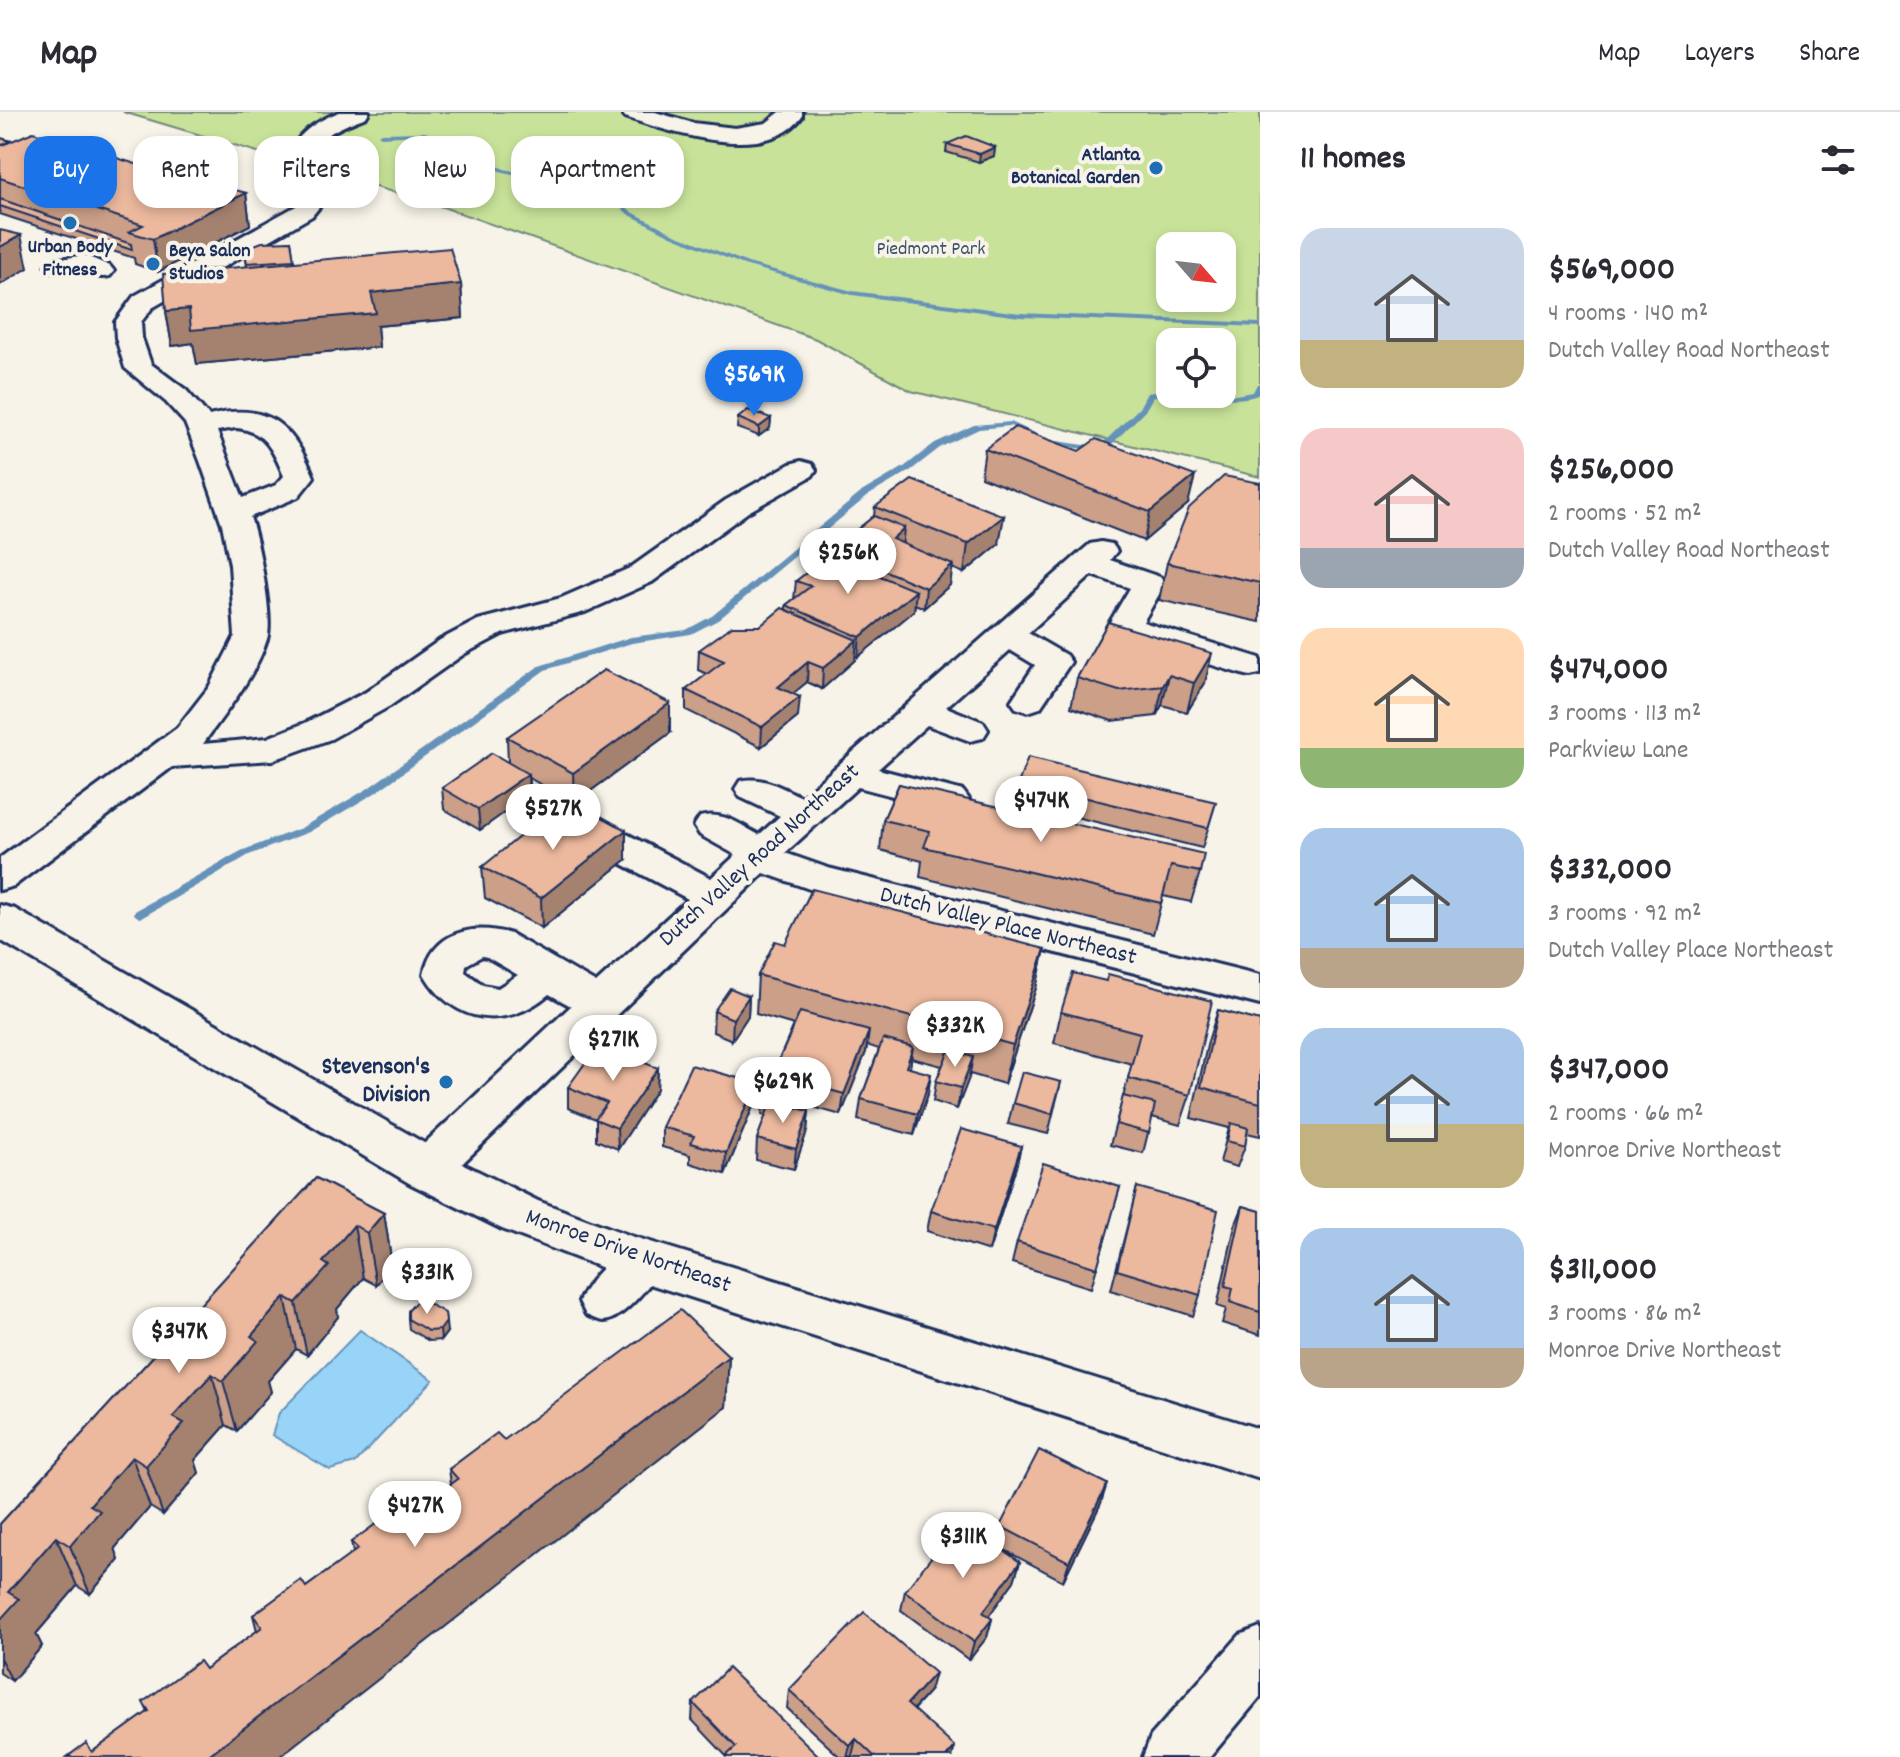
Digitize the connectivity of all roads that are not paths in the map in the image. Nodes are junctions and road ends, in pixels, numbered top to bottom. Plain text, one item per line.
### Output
1 (358, 112) edge
2 (633, 112) edge
3 (791, 112) edge
4 (58, 266) dead end
5 (101, 271) dead end
6 (200, 427) junction
7 (801, 470) dead end
8 (233, 513) junction
9 (998, 629) junction
10 (1250, 666) dead end
11 (1028, 701) dead end
12 (922, 710) junction
13 (970, 730) dead end
14 (166, 755) junction
15 (851, 774) junction
16 (753, 789) dead end
17 (986, 808) edge
18 (806, 814) junction
19 (564, 817) edge
20 (713, 826) dead end
21 (760, 855) junction
22 (0, 877) edge
23 (715, 896) junction
24 (0, 920) edge
25 (546, 973) dead end
26 (1260, 990) edge
27 (599, 1004) junction
28 (427, 1169) junction
29 (642, 1260) junction
30 (603, 1301) dead end
31 (1260, 1454) edge
32 (1260, 1654) edge
33 (1172, 1757) edge

1 - 6 street
2 - 3 street
4 - 5 street
6 - 8 street
6 - 8 street
7 - 14 street
8 - 14 street
9 - 10 street, Dutch Valley Road Northeast
9 - 11 street
9 - 12 street, Dutch Valley Road Northeast
12 - 13 street
12 - 15 street, Dutch Valley Road Northeast
14 - 22 street
15 - 17 street
15 - 18 street, Dutch Valley Road Northeast
16 - 18 street
18 - 21 street, Dutch Valley Road Northeast
19 - 23 street
20 - 21 street, Dutch Valley Place Northeast
21 - 23 street, Dutch Valley Road Northeast
21 - 26 street, Dutch Valley Place Northeast
23 - 27 street, Dutch Valley Road Northeast
24 - 28 main road, Monroe Drive Northeast
25 - 27 street
27 - 28 street, Dutch Valley Road Northeast
28 - 29 main road, Monroe Drive Northeast
29 - 30 street
29 - 31 main road, Monroe Drive Northeast
32 - 33 street

